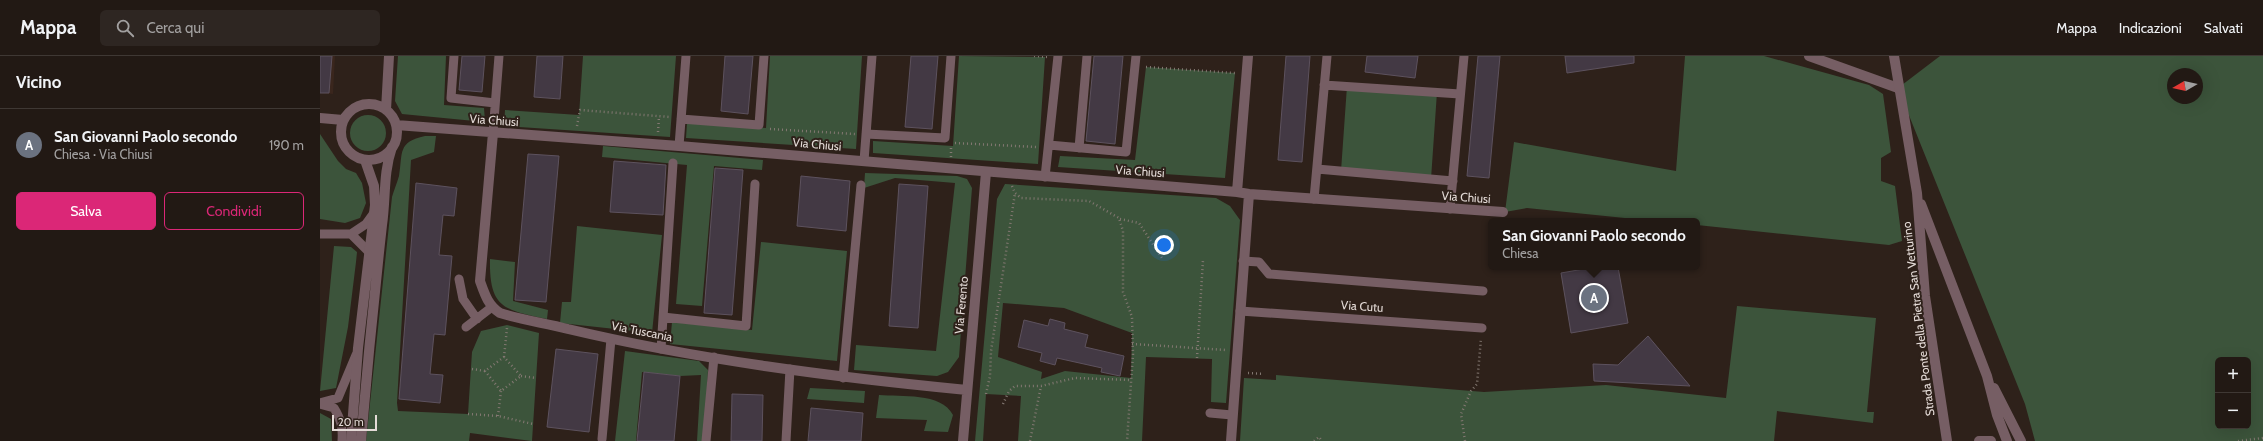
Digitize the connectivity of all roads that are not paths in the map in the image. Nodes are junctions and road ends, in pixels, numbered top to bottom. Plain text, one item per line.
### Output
1 (389, 56) edge
2 (454, 56) edge
3 (499, 56) edge
4 (686, 56) edge
5 (764, 56) edge
6 (872, 56) edge
7 (951, 56) edge
8 (1058, 56) edge
9 (1088, 56) edge
10 (1136, 56) edge
11 (1248, 56) edge
12 (1327, 56) edge
13 (1464, 56) edge
14 (1809, 56) edge
15 (1894, 56) edge
16 (1324, 85) junction
17 (1898, 88) junction
18 (1460, 94) junction
19 (495, 103) junction
20 (386, 110) junction
21 (320, 118) edge
22 (343, 120) junction
23 (681, 120) junction
24 (396, 125) junction
25 (493, 133) junction
26 (866, 134) junction
27 (1049, 145) junction
28 (679, 146) junction
29 (392, 147) junction
30 (1079, 148) junction
31 (365, 160) junction
32 (864, 162) junction
33 (673, 163) dead end
34 (1317, 169) junction
35 (986, 172) junction
36 (1045, 177) junction
37 (1453, 181) junction
38 (755, 184) dead end
39 (861, 186) dead end
40 (1236, 192) junction
41 (1917, 193) junction
42 (1249, 194) junction
43 (1314, 199) junction
44 (1450, 209) junction
45 (1503, 212) dead end
46 (374, 213) junction
47 (320, 234) edge
48 (351, 234) junction
49 (369, 252) junction
50 (1244, 261) junction
51 (459, 279) dead end
52 (1483, 291) dead end
53 (492, 308) junction
54 (1240, 311) junction
55 (663, 317) junction
56 (476, 319) junction
57 (466, 327) dead end
58 (1482, 328) road end
59 (612, 339) junction
60 (358, 348) junction
61 (661, 349) junction
62 (714, 357) junction
63 (790, 368) junction
64 (1988, 376) junction
65 (843, 378) junction
66 (967, 390) junction
67 (320, 404) edge
68 (1210, 413) dead end
69 (1232, 415) junction
70 (708, 420) junction
71 (602, 439) dead end
72 (342, 441) edge
73 (351, 441) edge
74 (361, 441) edge
75 (702, 441) edge
76 (706, 441) edge
77 (786, 441) edge
78 (963, 441) edge
79 (1231, 441) edge
80 (1947, 441) edge
81 (1979, 441) edge
82 (1991, 441) edge
83 (2007, 441) edge
84 (2021, 441) edge

1 - 20 street
2 - 19 lane
3 - 19 lane
4 - 23 lane
5 - 23 lane
6 - 26 lane
7 - 26 lane
8 - 27 lane
9 - 30 lane
10 - 30 lane
11 - 40 street
12 - 16 lane
13 - 18 lane
14 - 17 street
15 - 17 street, Strada Ponte della Pietra San Vetturino
16 - 18 lane
16 - 34 lane
17 - 41 street, Strada Ponte della Pietra San Vetturino
18 - 37 lane
19 - 25 lane
20 - 22 street
20 - 24 street
21 - 22 street
22 - 31 street
23 - 28 lane
24 - 25 street, Via Chiusi
24 - 29 street
25 - 28 street, Via Chiusi
25 - 53 street
26 - 32 lane
27 - 30 lane
27 - 36 lane
28 - 32 street, Via Chiusi
29 - 31 street
29 - 74 street
31 - 46 street
32 - 35 street, Via Chiusi
33 - 55 lane
34 - 37 lane
34 - 43 lane
35 - 36 street, Via Chiusi
35 - 66 street, Via Ferento
36 - 40 street, Via Chiusi
37 - 44 lane
38 - 55 lane
39 - 65 lane
40 - 42 street, Via Chiusi
41 - 64 street, Strada Ponte della Pietra San Vetturino
41 - 80 street, Strada Ponte della Pietra San Vetturino
42 - 43 street, Via Chiusi
42 - 50 street
43 - 44 street, Via Chiusi
44 - 45 street, Via Chiusi
46 - 48 lane
46 - 49 street
47 - 48 lane
48 - 49 lane
49 - 60 street
50 - 52 lane
50 - 54 street
51 - 56 lane
53 - 56 lane
53 - 59 street, Via Tuscania
54 - 58 lane, Via Cutu
54 - 69 street
55 - 61 lane
56 - 57 lane
59 - 61 street, Via Tuscania
59 - 71 lane
60 - 67 lane
60 - 73 street
61 - 62 street, Via Tuscania
62 - 63 street, Via Tuscania
62 - 70 lane
63 - 65 street, Via Tuscania
63 - 77 lane
64 - 83 street, Strada Ponte della Pietra San Vetturino
64 - 84 street, Strada Ponte della Pietra San Vetturino
65 - 66 street, Via Tuscania
66 - 78 street, Via Ferento
67 - 72 lane
68 - 69 lane
69 - 79 street
70 - 75 lane
70 - 76 lane
81 - 82 street

